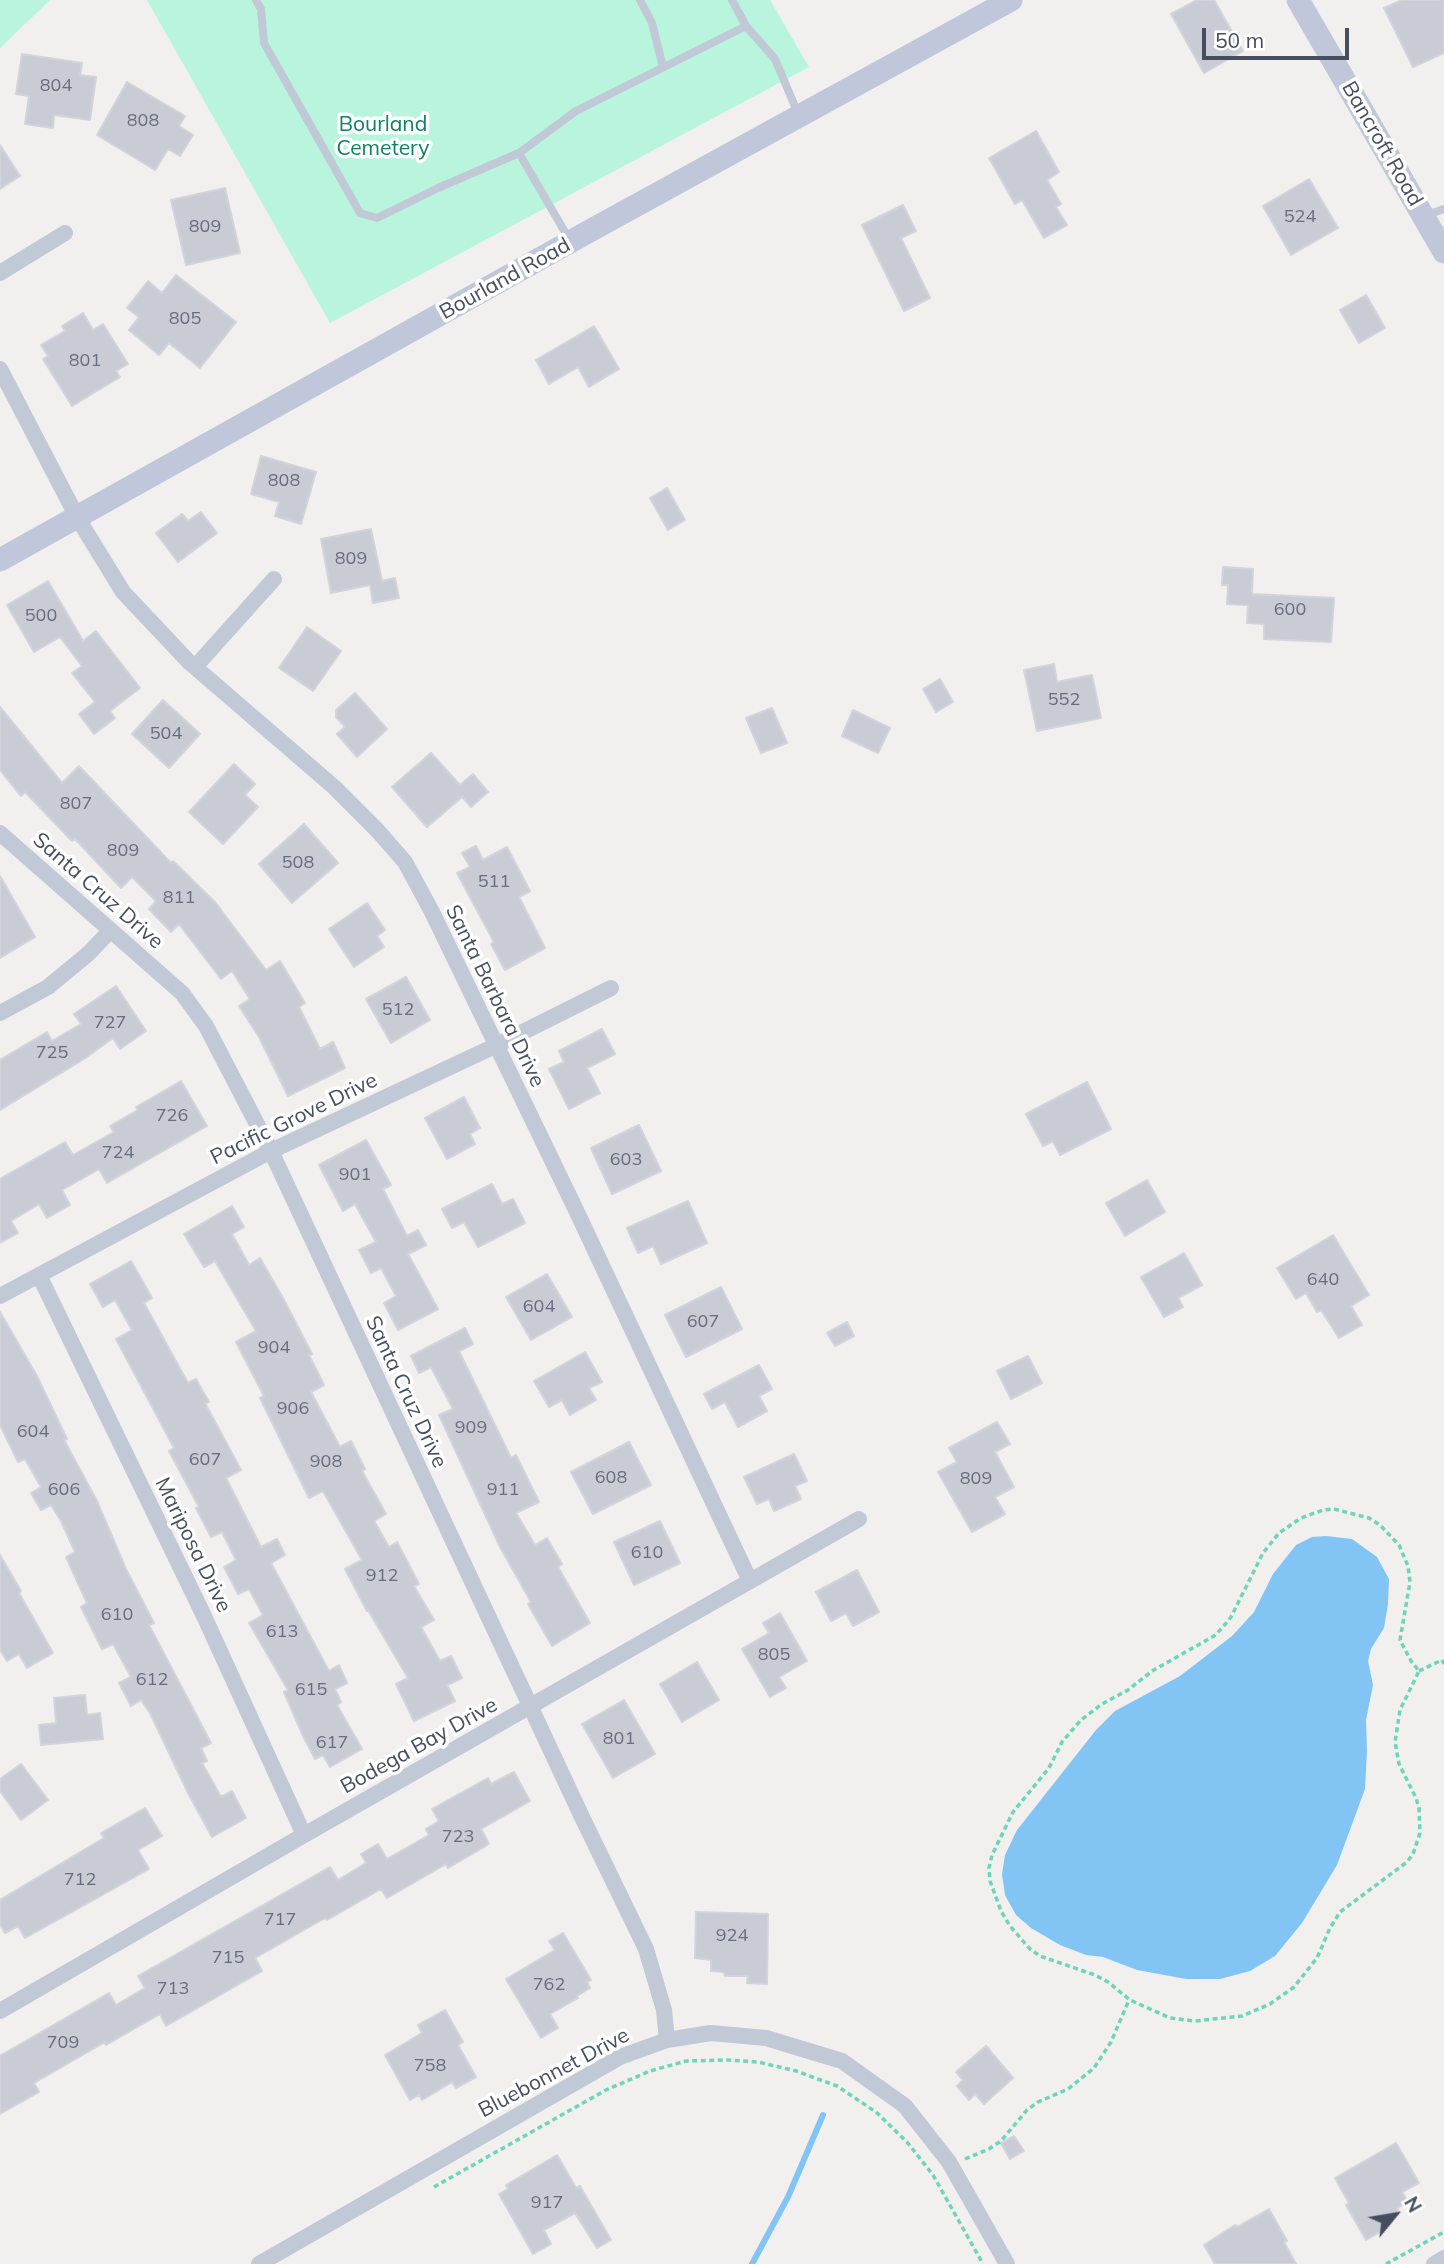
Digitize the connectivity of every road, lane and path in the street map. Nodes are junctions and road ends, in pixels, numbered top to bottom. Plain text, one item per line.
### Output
1 (256, 0) edge
2 (640, 0) edge
3 (732, 0) edge
4 (1010, 0) edge
5 (1298, 0) edge
6 (746, 26) junction
7 (663, 68) junction
8 (799, 117) junction
9 (519, 153) junction
10 (1434, 213) edge
11 (65, 233) dead end
12 (570, 242) junction
13 (1444, 252) edge
14 (0, 272) edge
15 (0, 369) edge
16 (77, 517) junction
17 (0, 560) edge
18 (274, 579) dead end
19 (195, 667) junction
20 (0, 833) edge
21 (110, 931) junction
22 (611, 988) dead end
23 (0, 1013) edge
24 (495, 1046) junction
25 (271, 1151) junction
26 (39, 1275) junction
27 (0, 1296) edge
28 (859, 1520) dead end
29 (750, 1581) junction
30 (1444, 1664) edge
31 (1419, 1671) junction
32 (531, 1707) junction
33 (304, 1835) junction
34 (1130, 2000) junction
35 (0, 2011) edge
36 (667, 2040) junction
37 (949, 2162) junction
38 (434, 2187) dead end
39 (1444, 2232) edge
40 (1444, 2258) edge
41 (259, 2264) edge
42 (983, 2264) edge
43 (1007, 2264) edge
44 (1386, 2264) edge
45 (1434, 2264) edge

1 - 9 lane
2 - 7 lane
3 - 6 lane
4 - 8 main road, Bourland Road
5 - 10 main road, Bancroft Road
6 - 7 lane
6 - 8 lane
7 - 9 lane
8 - 12 main road, Bourland Road
9 - 12 lane
10 - 13 main road, Bancroft Road
11 - 14 street
12 - 16 main road, Bourland Road
15 - 16 street, Santa Barbara Drive
16 - 17 main road, Bourland Road
16 - 19 street, Santa Barbara Drive
18 - 19 street
19 - 24 street, Santa Barbara Drive
20 - 21 street, Santa Cruz Drive
21 - 23 street
21 - 25 street, Santa Cruz Drive
22 - 24 street, Pacific Grove Drive
24 - 25 street, Pacific Grove Drive
24 - 29 street, Santa Barbara Drive
25 - 26 street, Pacific Grove Drive
25 - 32 street, Santa Cruz Drive
26 - 27 street, Pacific Grove Drive
26 - 33 street, Mariposa Drive
28 - 29 street, Bodega Bay Drive
29 - 32 street, Bodega Bay Drive
30 - 31 path
31 - 34 path
31 - 34 path
32 - 33 street, Bodega Bay Drive
32 - 36 street, Santa Cruz Drive
33 - 35 street, Bodega Bay Drive
34 - 37 path
36 - 37 street, Bluebonnet Drive
36 - 41 street, Bluebonnet Drive
37 - 43 street, Bluebonnet Drive
38 - 42 path
39 - 44 path
40 - 45 street

